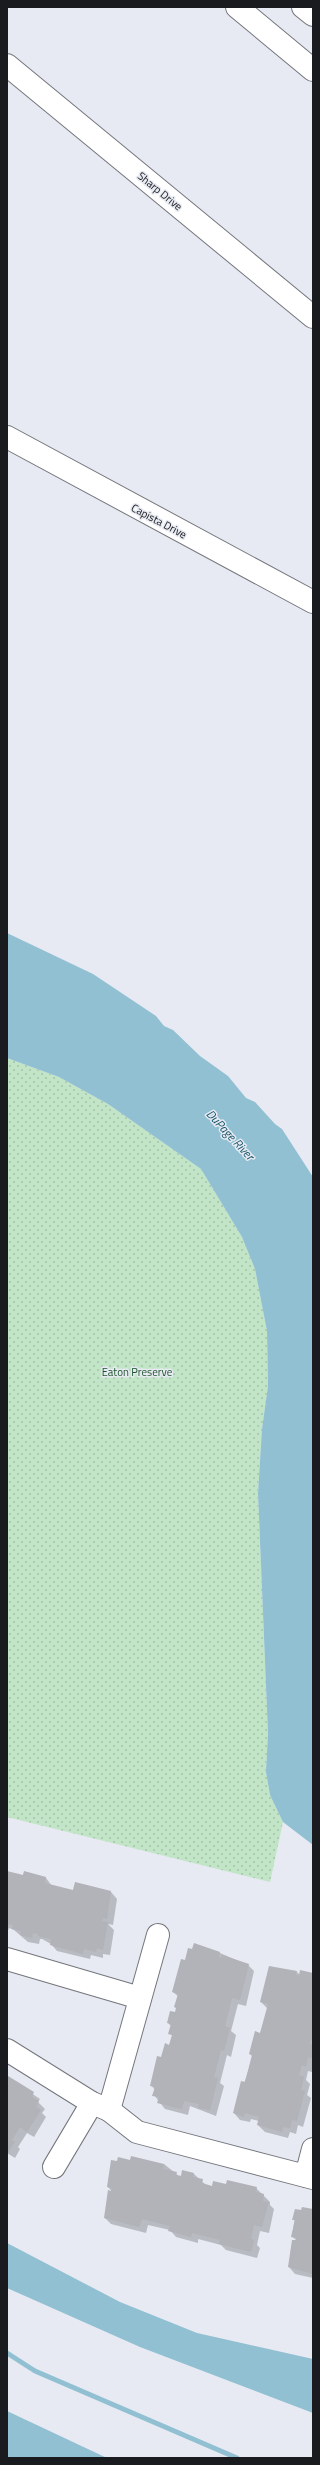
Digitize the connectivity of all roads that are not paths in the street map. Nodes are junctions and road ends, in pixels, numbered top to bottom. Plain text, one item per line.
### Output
1 (237, 7) edge
2 (304, 7) edge
3 (313, 15) edge
4 (7, 65) edge
5 (313, 70) edge
6 (313, 317) edge
7 (7, 437) edge
8 (313, 602) edge
9 (158, 1935) dead end
10 (7, 1959) edge
11 (140, 1998) junction
12 (7, 2050) edge
13 (100, 2107) junction
14 (313, 2149) edge
15 (54, 2167) dead end
16 (310, 2177) edge

1 - 5 street
2 - 3 street
4 - 6 street, Sharp Drive
7 - 8 street, Capista Drive
9 - 11 street
10 - 11 street
11 - 13 street
12 - 13 street
13 - 15 street
13 - 16 street
14 - 16 street

